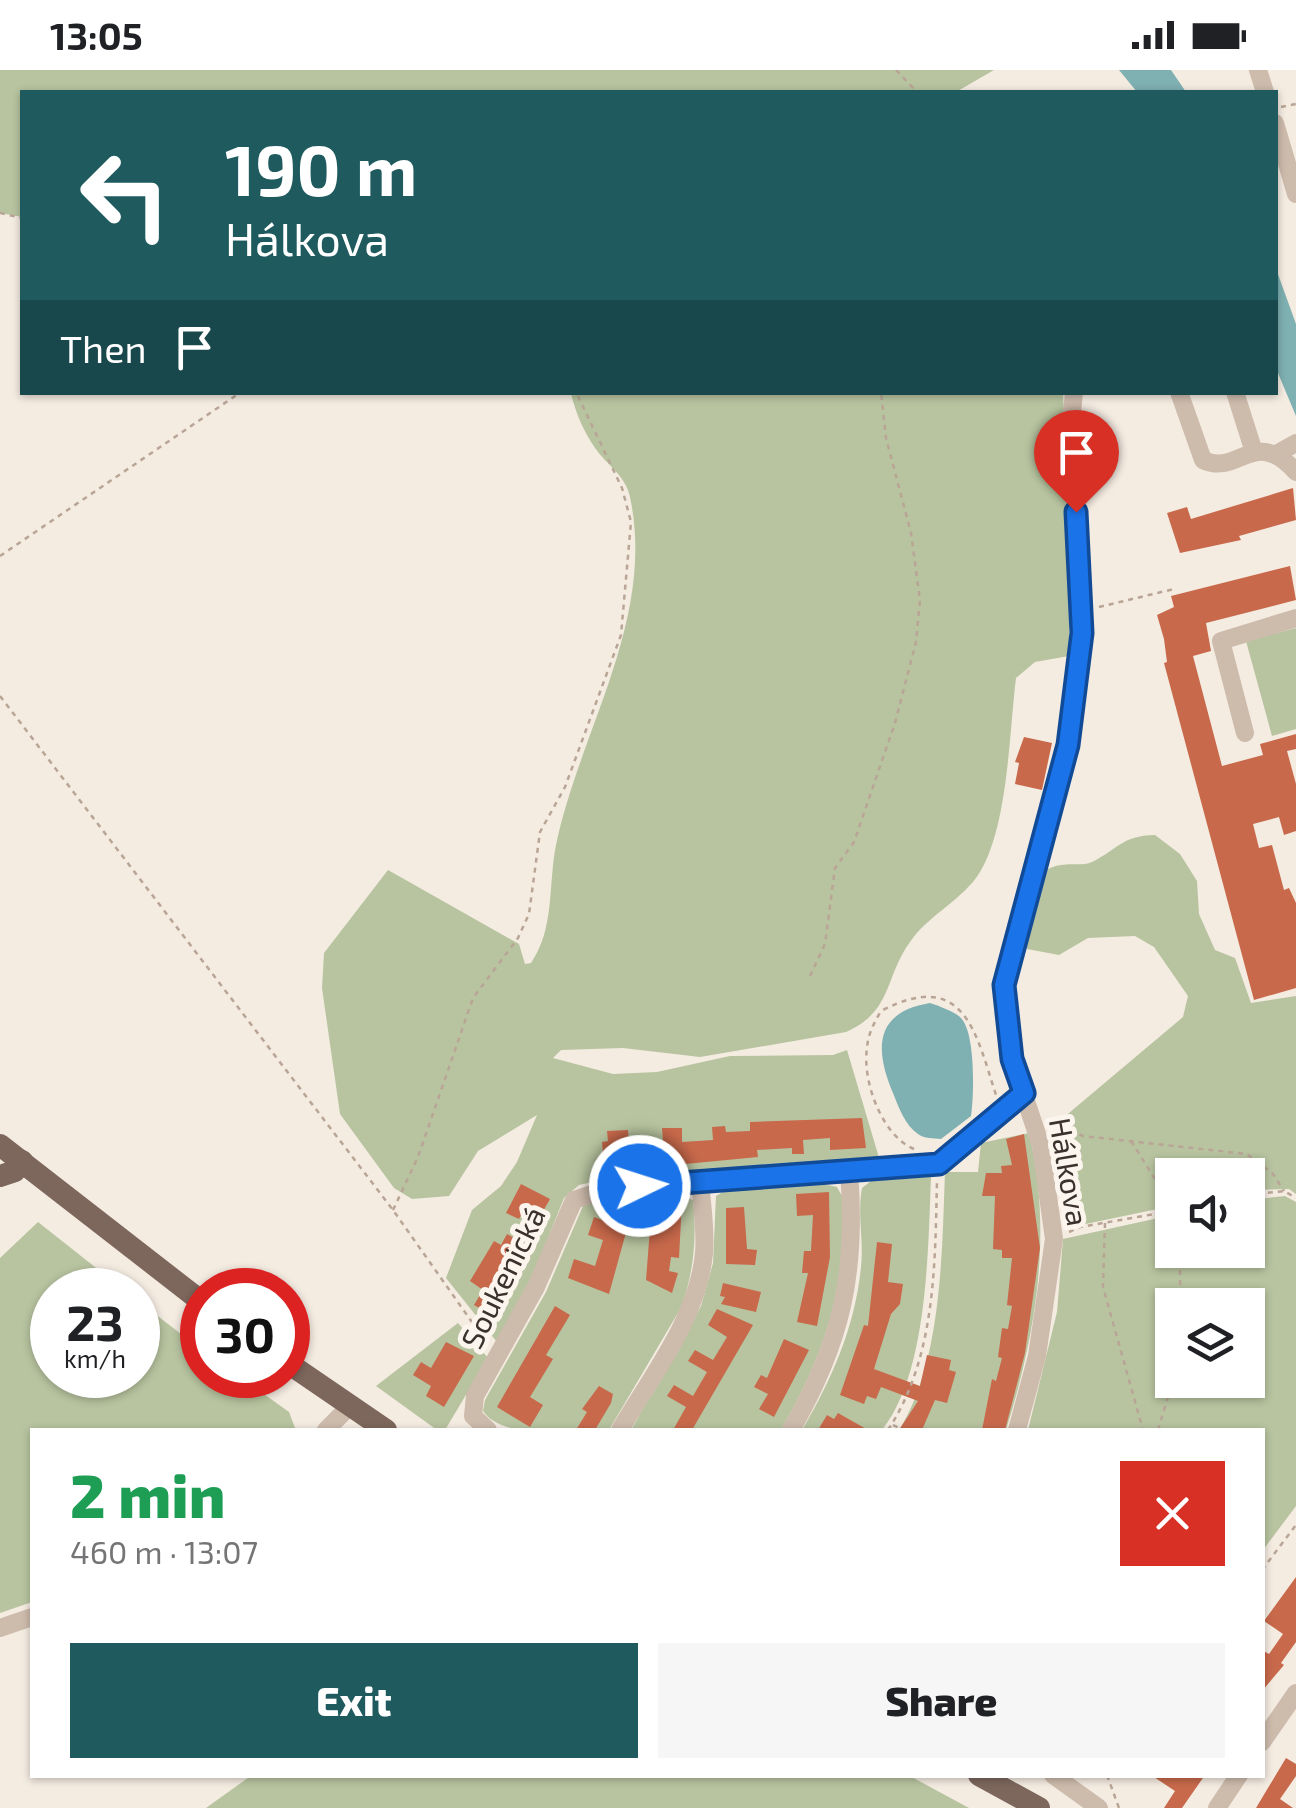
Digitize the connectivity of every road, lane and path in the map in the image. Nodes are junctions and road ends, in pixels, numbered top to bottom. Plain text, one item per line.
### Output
1 (896, 70) edge
2 (915, 90) edge
3 (1278, 133) edge
4 (1296, 194) edge
5 (238, 395) edge
6 (577, 395) edge
7 (881, 395) edge
8 (1074, 395) edge
9 (1180, 395) edge
10 (1236, 395) edge
11 (1289, 447) edge
12 (1254, 452) junction
13 (1296, 472) edge
14 (0, 556) edge
15 (1174, 589) dead end
16 (1082, 611) junction
17 (1296, 618) edge
18 (0, 696) edge
19 (1245, 733) dead end
20 (810, 976) dead end
21 (1024, 1093) junction
22 (1001, 1111) junction
23 (1044, 1118) dead end
24 (1130, 1141) junction
25 (0, 1145) edge
26 (918, 1151) dead end
27 (22, 1162) junction
28 (939, 1164) junction
29 (849, 1172) junction
30 (0, 1176) edge
31 (1155, 1181) edge
32 (700, 1182) junction
33 (1284, 1192) junction
34 (1265, 1194) edge
35 (1296, 1198) edge
36 (393, 1210) junction
37 (1155, 1212) edge
38 (1105, 1222) junction
39 (1054, 1239) junction
40 (180, 1286) edge
41 (498, 1358) junction
42 (310, 1379) edge
43 (1168, 1398) edge
44 (349, 1407) junction
45 (892, 1424) junction
46 (328, 1428) edge
47 (383, 1428) edge
48 (485, 1428) edge
49 (621, 1428) edge
50 (792, 1428) edge
51 (889, 1428) edge
52 (899, 1428) edge
53 (1018, 1428) edge
54 (1142, 1428) edge
55 (1159, 1428) edge
56 (1296, 1525) edge
57 (1265, 1566) edge
58 (30, 1618) edge
59 (0, 1628) edge
60 (1296, 1693) edge
61 (1265, 1738) edge
62 (984, 1778) edge
63 (1057, 1778) edge
64 (1106, 1778) edge
65 (1238, 1778) edge
66 (1039, 1808) edge
67 (1099, 1808) edge
68 (1119, 1808) edge
69 (1216, 1808) edge

1 - 2 path
3 - 4 street
5 - 14 path
6 - 36 path
7 - 20 path
8 - 16 street, Hálkova
9 - 12 street
10 - 12 street
11 - 12 street
11 - 13 street
15 - 16 path
16 - 21 street, Hálkova
17 - 19 street
18 - 36 path
21 - 22 street
21 - 39 street, Hálkova
22 - 26 path
22 - 28 street
23 - 24 path
24 - 31 path
24 - 33 path
25 - 27 main road
27 - 30 main road
27 - 40 main road
28 - 29 street, Soukenická
28 - 45 path
29 - 32 street, Soukenická
29 - 50 street
32 - 41 street, Soukenická
32 - 49 street
33 - 34 path
33 - 35 path
36 - 41 path
37 - 38 path
38 - 39 path
38 - 54 path
39 - 53 street, Hálkova
41 - 48 street, Soukenická
42 - 44 main road
43 - 55 path
44 - 46 street
44 - 47 main road
45 - 51 path
45 - 52 path
56 - 57 path
58 - 59 street
60 - 61 street
62 - 66 main road
63 - 67 street
64 - 68 path
65 - 69 street

